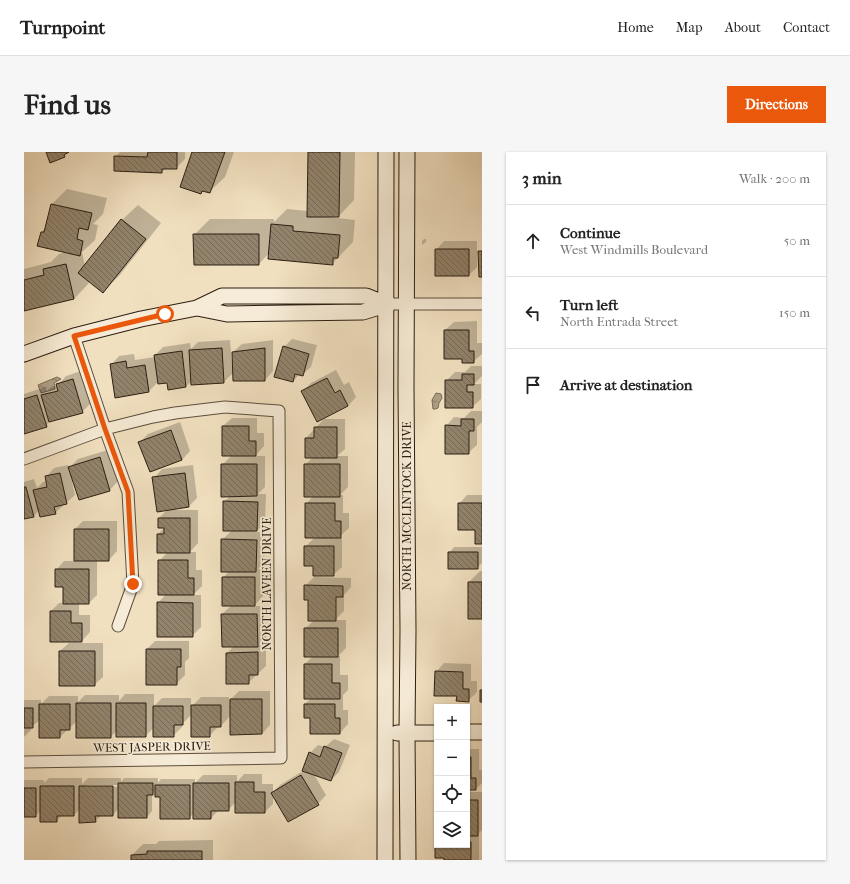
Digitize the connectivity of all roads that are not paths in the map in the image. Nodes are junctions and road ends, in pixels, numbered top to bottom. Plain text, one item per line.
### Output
1 (386, 152) edge
2 (407, 152) edge
3 (396, 304) junction
4 (482, 304) edge
5 (74, 336) junction
6 (24, 354) edge
7 (105, 429) junction
8 (24, 459) edge
9 (118, 626) dead end
10 (470, 732) edge
11 (482, 732) edge
12 (386, 733) junction
13 (407, 733) junction
14 (434, 733) edge
15 (281, 758) joint
16 (24, 762) edge
17 (385, 860) edge
18 (408, 860) edge

1 - 3 main road, NORTH MCCLINTOCK DRIVE
2 - 3 main road, NORTH MCCLINTOCK DRIVE
3 - 4 street
3 - 5 main road
3 - 12 main road, NORTH MCCLINTOCK DRIVE
3 - 13 main road, NORTH MCCLINTOCK DRIVE
5 - 6 main road
5 - 7 street
7 - 8 street
7 - 9 street
7 - 15 street, NORTH LAVEEN DRIVE
10 - 11 main road
12 - 13 main road
12 - 17 main road, NORTH MCCLINTOCK DRIVE
13 - 14 main road
13 - 18 main road, NORTH MCCLINTOCK DRIVE
15 - 16 street, WEST JASPER DRIVE

